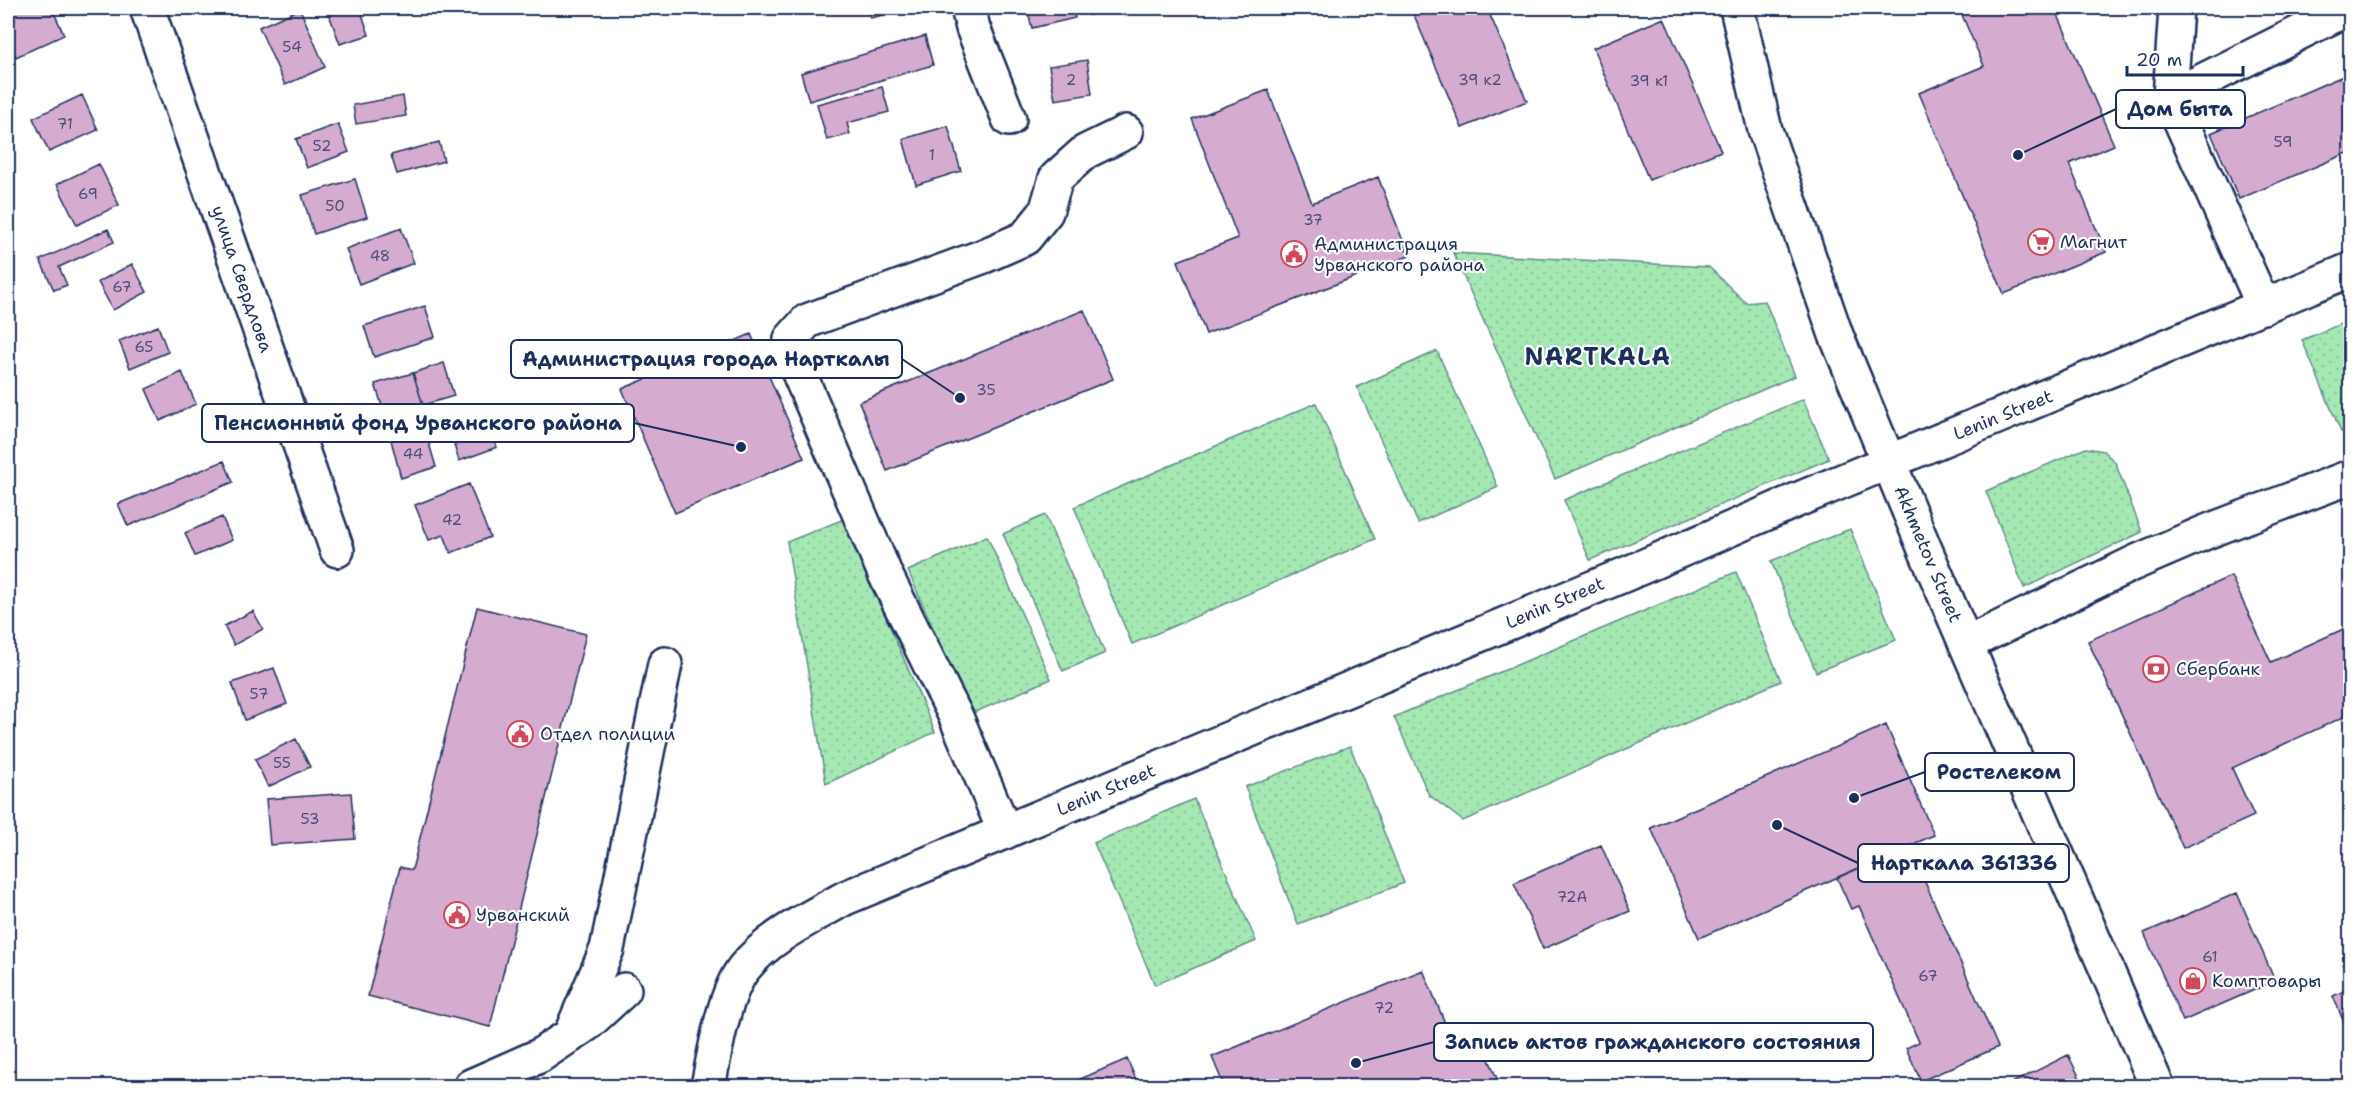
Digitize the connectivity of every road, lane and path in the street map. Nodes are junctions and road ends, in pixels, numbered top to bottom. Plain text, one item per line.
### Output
1 (147, 8) edge
2 (968, 8) edge
3 (1737, 8) edge
4 (2176, 8) edge
5 (2349, 8) edge
6 (2170, 97) junction
7 (1009, 119) dead end
8 (1126, 132) dead end
9 (2350, 270) edge
10 (2264, 307) junction
11 (1888, 462) junction
12 (2350, 477) edge
13 (337, 550) dead end
14 (1966, 644) junction
15 (665, 664) dead end
16 (1005, 832) junction
17 (624, 990) dead end
18 (570, 1036) junction
19 (471, 1086) edge
20 (708, 1086) edge
21 (2157, 1086) edge

1 - 13 street, улица Свердлова
2 - 7 street
3 - 11 street, Akhmetov Street
4 - 6 street
5 - 6 street
6 - 10 street
8 - 16 street
9 - 10 street, Lenin Street
10 - 11 street, Lenin Street
11 - 14 street, Akhmetov Street
11 - 16 street, Lenin Street
12 - 14 street
14 - 21 street, Akhmetov Street
15 - 18 street
16 - 20 street, Lenin Street
17 - 18 street
18 - 19 street

